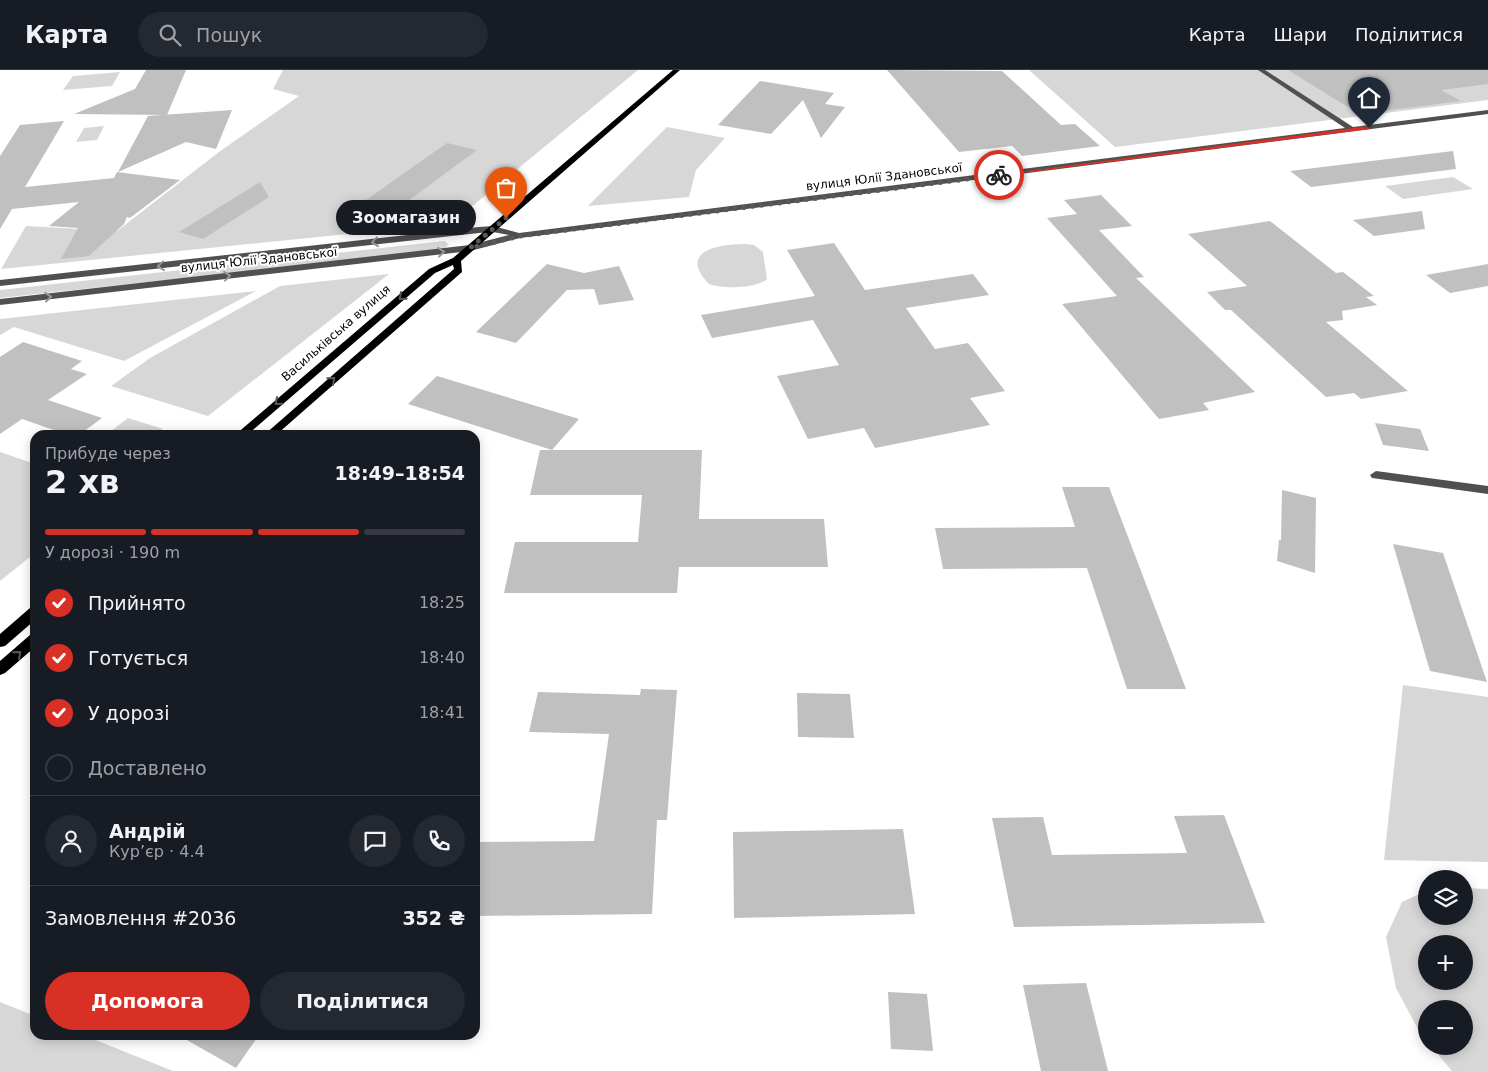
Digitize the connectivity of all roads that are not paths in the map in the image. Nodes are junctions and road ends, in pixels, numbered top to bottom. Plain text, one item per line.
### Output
1 (677, 70) edge
2 (1261, 70) edge
3 (1488, 112) edge
4 (1353, 130) junction
5 (493, 229) junction
6 (520, 236) junction
7 (470, 248) junction
8 (456, 260) junction
9 (0, 283) edge
10 (0, 302) edge
11 (246, 430) edge
12 (275, 430) edge
13 (1376, 474) dead end
14 (1488, 490) edge
15 (30, 616) edge
16 (0, 642) edge
17 (30, 642) edge
18 (0, 669) edge

1 - 5 main road, Васильківська вулиця
2 - 4 street
3 - 4 street, вулиця Юлії Здановської
4 - 6 street, вулиця Юлії Здановської
5 - 6 street, вулиця Юлії Здановської
5 - 7 main road, Васильківська вулиця
5 -> 9 street, вулиця Юлії Здановської
6 - 7 street, вулиця Юлії Здановської
7 - 8 main road, Васильківська вулиця
10 -> 7 street, вулиця Юлії Здановської
8 -> 11 main road, Васильківська вулиця
12 -> 8 main road, Васильківська вулиця
13 - 14 street
15 - 16 main road
18 -> 17 main road

